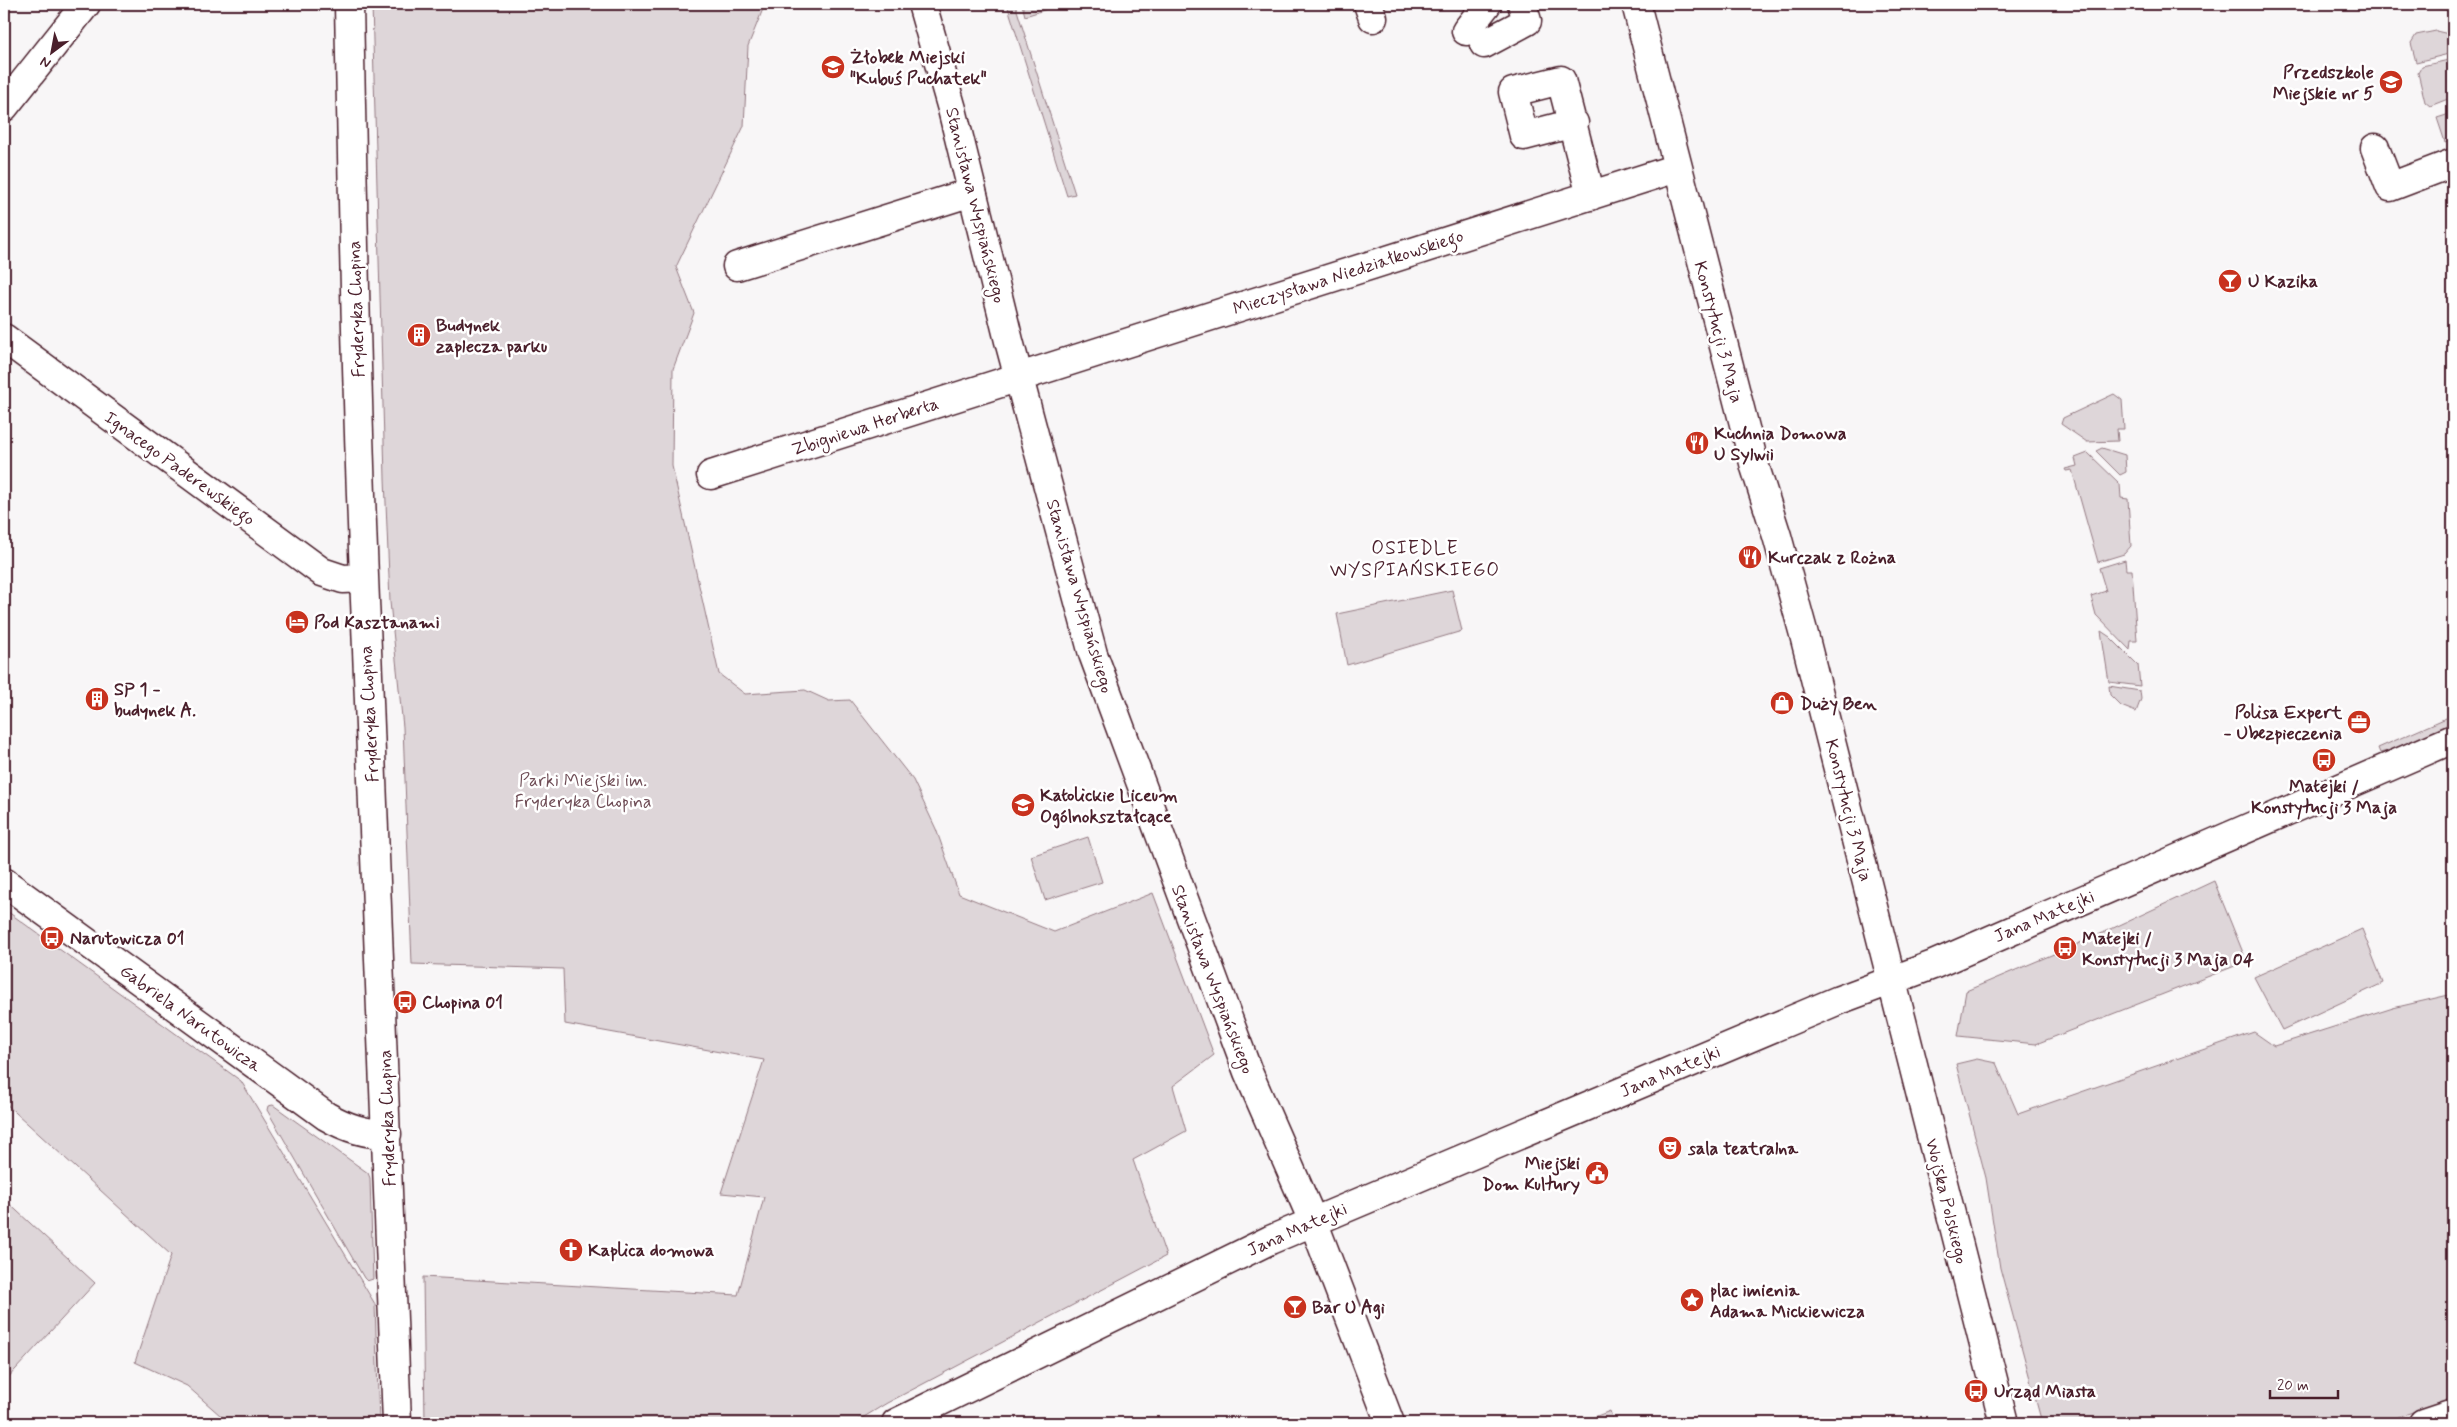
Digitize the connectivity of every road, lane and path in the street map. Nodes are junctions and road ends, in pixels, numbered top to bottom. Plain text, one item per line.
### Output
1 (86, 4) edge
2 (349, 4) edge
3 (922, 4) edge
4 (1487, 4) edge
5 (1522, 4) edge
6 (1636, 4) edge
7 (4, 106) edge
8 (1574, 123) dead end
9 (2375, 148) dead end
10 (2453, 163) edge
11 (1677, 168) junction
12 (972, 192) junction
13 (1590, 196) junction
14 (737, 266) dead end
15 (4, 338) edge
16 (1018, 376) junction
17 (711, 475) dead end
18 (364, 578) junction
19 (2453, 739) edge
20 (4, 882) edge
21 (1892, 979) junction
22 (388, 1134) junction
23 (1312, 1221) junction
24 (2453, 1413) edge
25 (397, 1423) edge
26 (896, 1423) edge
27 (1390, 1423) edge
28 (2004, 1423) edge
29 (2423, 1423) edge

1 - 7 street
2 - 18 street, Fryderyka Chopina
3 - 12 street, Stanisława Wyspiańskiego
4 - 5 street
6 - 11 street, Konstytucji 3 Maja
8 - 13 street
9 - 10 street
11 - 13 street, Mieczysława Niedziałkowskiego
11 - 21 street, Konstytucji 3 Maja
12 - 14 street
12 - 16 street, Stanisława Wyspiańskiego
13 - 16 street, Mieczysława Niedziałkowskiego
15 - 18 street, Ignacego Paderewskiego
16 - 17 street, Zbigniewa Herberta
16 - 23 street, Stanisława Wyspiańskiego
18 - 22 street, Fryderyka Chopina
19 - 21 street, Jana Matejki
20 - 22 street, Gabriela Narutowicza
21 - 23 street, Jana Matejki
21 - 28 street, Wojska Polskiego
22 - 25 street, Fryderyka Chopina
23 - 26 street, Jana Matejki
23 - 27 street, Stanisława Wyspiańskiego
24 - 29 street

